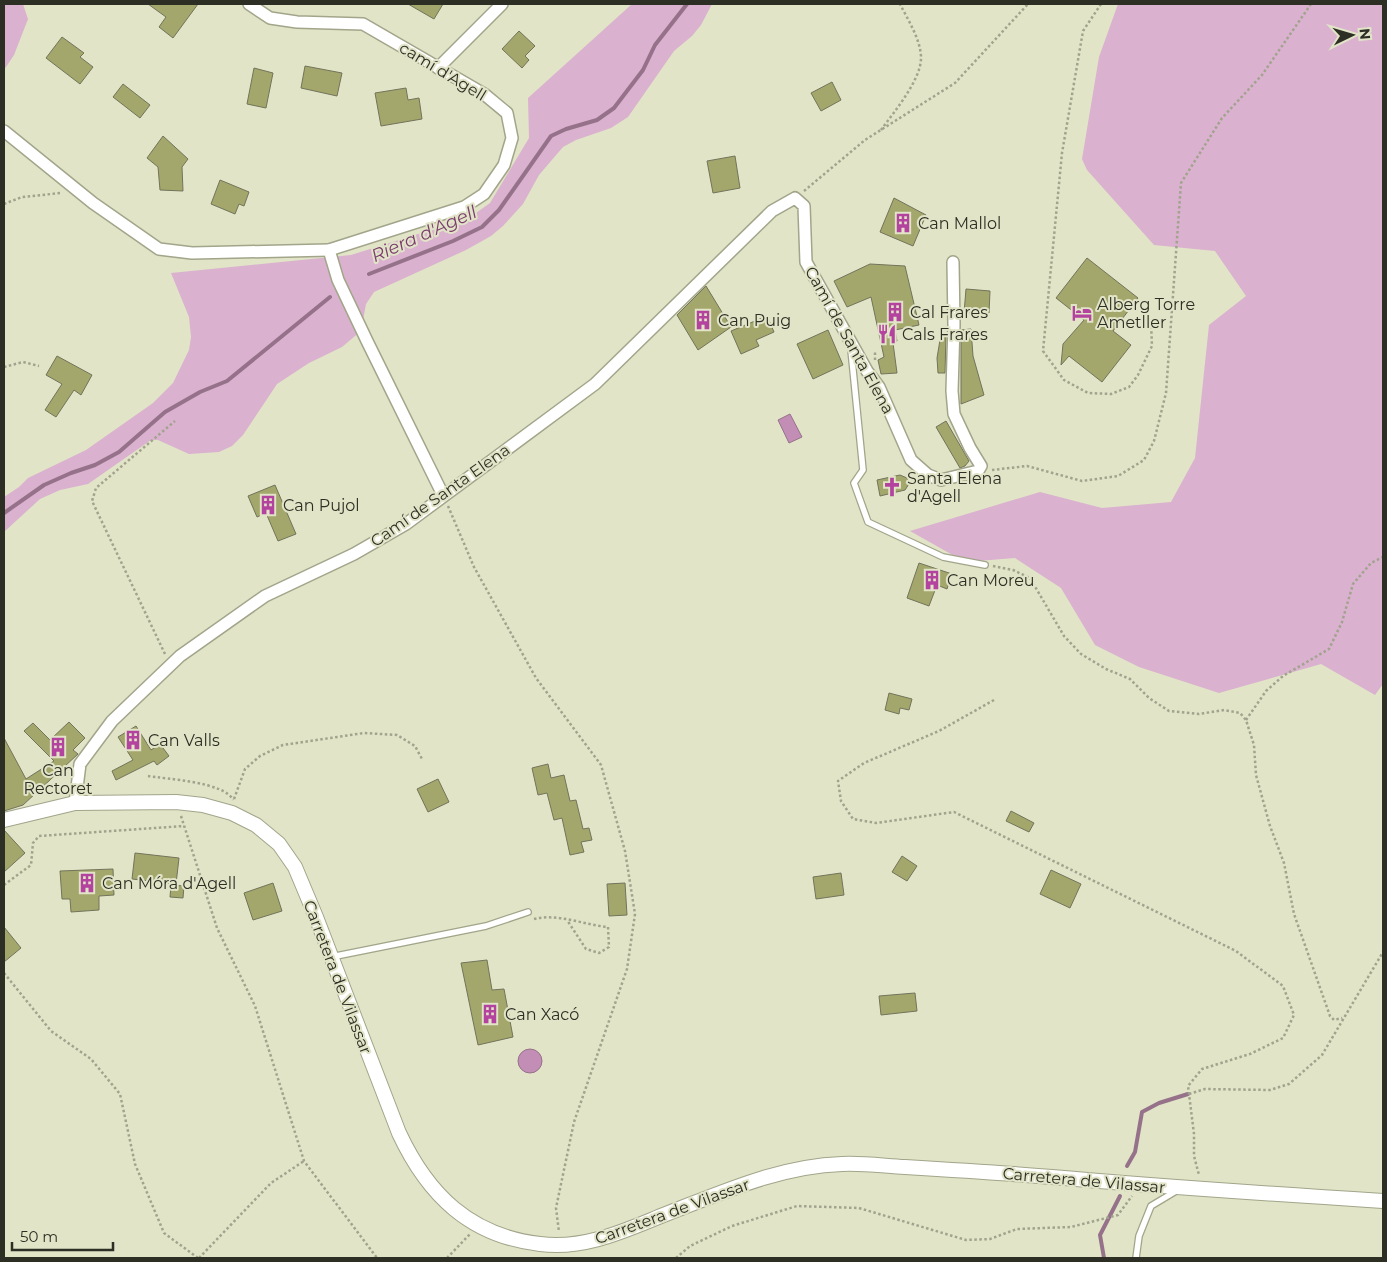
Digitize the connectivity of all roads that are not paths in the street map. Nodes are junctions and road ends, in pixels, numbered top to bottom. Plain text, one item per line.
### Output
1 (249, 4) edge
2 (502, 4) edge
3 (438, 68) junction
4 (4, 131) edge
5 (329, 250) junction
6 (953, 262) dead end
7 (849, 340) junction
8 (443, 495) junction
9 (985, 565) road end
10 (75, 803) junction
11 (4, 820) edge
12 (528, 912) dead end
13 (331, 957) junction
14 (1180, 1188) junction
15 (1383, 1202) edge
16 (1136, 1258) edge

1 - 3 street, camí d'Agell
2 - 3 street
3 - 5 street, camí d'Agell
4 - 5 street, camí d'Agell
5 - 8 street
6 - 7 street, Camí de Santa Elena
7 - 8 street, Camí de Santa Elena
7 - 9 lane
8 - 10 street, Camí de Santa Elena
10 - 11 street, Carretera de Vilassar
10 - 13 street, Carretera de Vilassar
12 - 13 lane
13 - 14 street, Carretera de Vilassar
14 - 15 street, Carretera de Vilassar
14 - 16 lane

